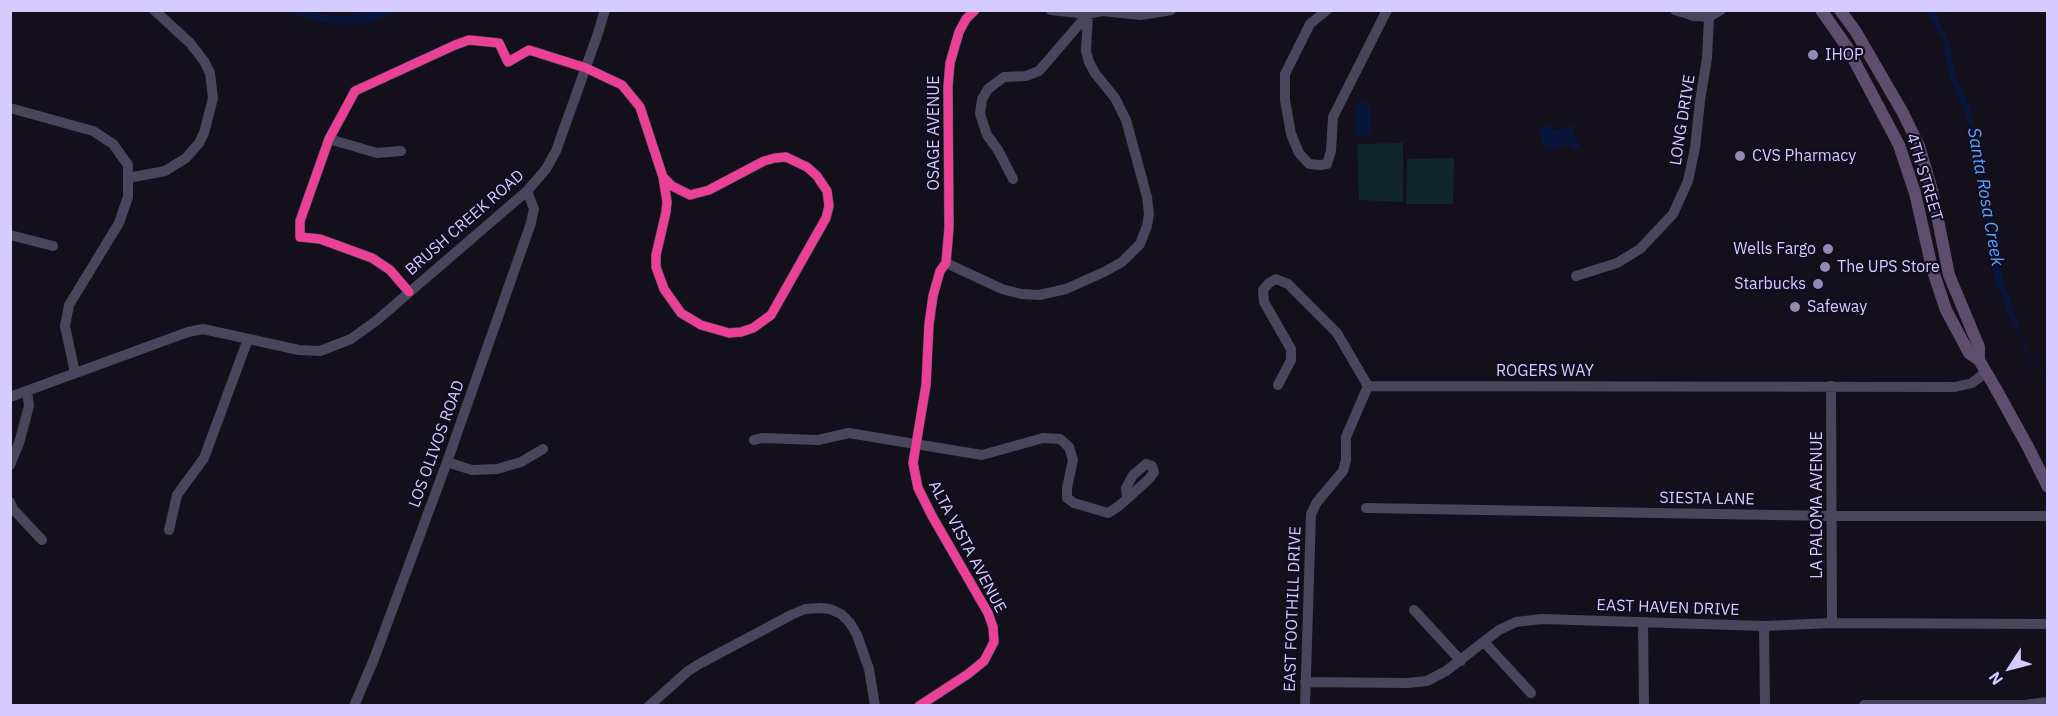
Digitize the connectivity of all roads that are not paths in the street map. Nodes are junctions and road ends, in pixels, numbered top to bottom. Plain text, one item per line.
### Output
1 (154, 10) edge
2 (605, 10) edge
3 (975, 10) edge
4 (1051, 10) edge
5 (1171, 10) edge
6 (1326, 10) edge
7 (1387, 10) edge
8 (1675, 10) edge
9 (1721, 10) edge
10 (1821, 10) edge
11 (1840, 10) edge
12 (1089, 12) edge
13 (1709, 17) junction
14 (586, 68) junction
15 (10, 108) edge
16 (329, 139) junction
17 (401, 152) dead end
18 (663, 177) junction
19 (128, 178) junction
20 (1013, 179) dead end
21 (527, 191) junction
22 (690, 195) junction
23 (667, 208) junction
24 (10, 235) edge
25 (53, 246) dead end
26 (946, 262) junction
27 (1576, 276) dead end
28 (409, 292) junction
29 (248, 339) junction
30 (1978, 360) junction
31 (75, 373) junction
32 (1985, 373) junction
33 (1278, 385) dead end
34 (1368, 386) junction
35 (1831, 386) junction
36 (27, 391) junction
37 (10, 397) edge
38 (754, 440) dead end
39 (915, 444) junction
40 (543, 450) dead end
41 (447, 462) junction
42 (10, 465) edge
43 (2048, 487) edge
44 (1127, 496) dead end
45 (10, 502) edge
46 (1366, 508) dead end
47 (1832, 516) junction
48 (2048, 516) edge
49 (169, 530) dead end
50 (42, 540) dead end
51 (1414, 610) dead end
52 (1643, 623) junction
53 (1832, 623) junction
54 (2048, 624) edge
55 (1764, 626) junction
56 (1484, 642) junction
57 (1461, 660) junction
58 (1305, 682) junction
59 (1531, 693) dead end
60 (2048, 702) edge
61 (354, 705) edge
62 (649, 705) edge
63 (874, 705) edge
64 (919, 705) edge
65 (1305, 705) edge
66 (1644, 705) edge
67 (1765, 705) edge
68 (1864, 705) edge

1 - 19 street
2 - 14 street, BRUSH CREEK ROAD
3 - 26 street, OSAGE AVENUE
4 - 12 street
5 - 12 street
6 - 7 street
8 - 13 street
9 - 13 street
10 - 30 main road, 4TH STREET
11 - 30 main road, 4TH STREET
12 - 20 street
12 - 26 street
13 - 27 street, LONG DRIVE
14 - 16 street
14 - 18 street
14 - 21 street, BRUSH CREEK ROAD
15 - 19 street
16 - 17 street
16 - 28 street
18 - 22 street
18 - 23 street
19 - 31 street
21 - 28 street, BRUSH CREEK ROAD
21 - 41 street, LOS OLIVOS ROAD
22 - 23 street
22 - 23 street
24 - 25 street
26 - 39 street, ALTA VISTA AVENUE
28 - 29 street, BRUSH CREEK ROAD
29 - 31 street, BRUSH CREEK ROAD
29 - 49 street
30 - 32 main road, 4TH STREET
31 - 36 street, BRUSH CREEK ROAD
32 - 35 street, ROGERS WAY
32 - 43 main road, 4TH STREET
33 - 34 street
34 - 35 street, ROGERS WAY
34 - 58 street, EAST FOOTHILL DRIVE
35 - 47 street, LA PALOMA AVENUE
36 - 37 street, BRUSH CREEK ROAD
36 - 42 street
38 - 39 street
39 - 44 street
39 - 64 street, ALTA VISTA AVENUE
40 - 41 street
41 - 61 street, LOS OLIVOS ROAD
45 - 50 street
46 - 47 street, SIESTA LANE
47 - 48 street, SIESTA LANE
47 - 53 street, LA PALOMA AVENUE
51 - 57 street
52 - 55 street, EAST HAVEN DRIVE
52 - 56 street, EAST HAVEN DRIVE
52 - 66 street
53 - 54 street, EAST HAVEN DRIVE
53 - 55 street, EAST HAVEN DRIVE
55 - 67 street
56 - 57 street, EAST HAVEN DRIVE
56 - 59 street
57 - 58 street, EAST HAVEN DRIVE
58 - 65 street, EAST FOOTHILL DRIVE
60 - 68 street
62 - 63 street

